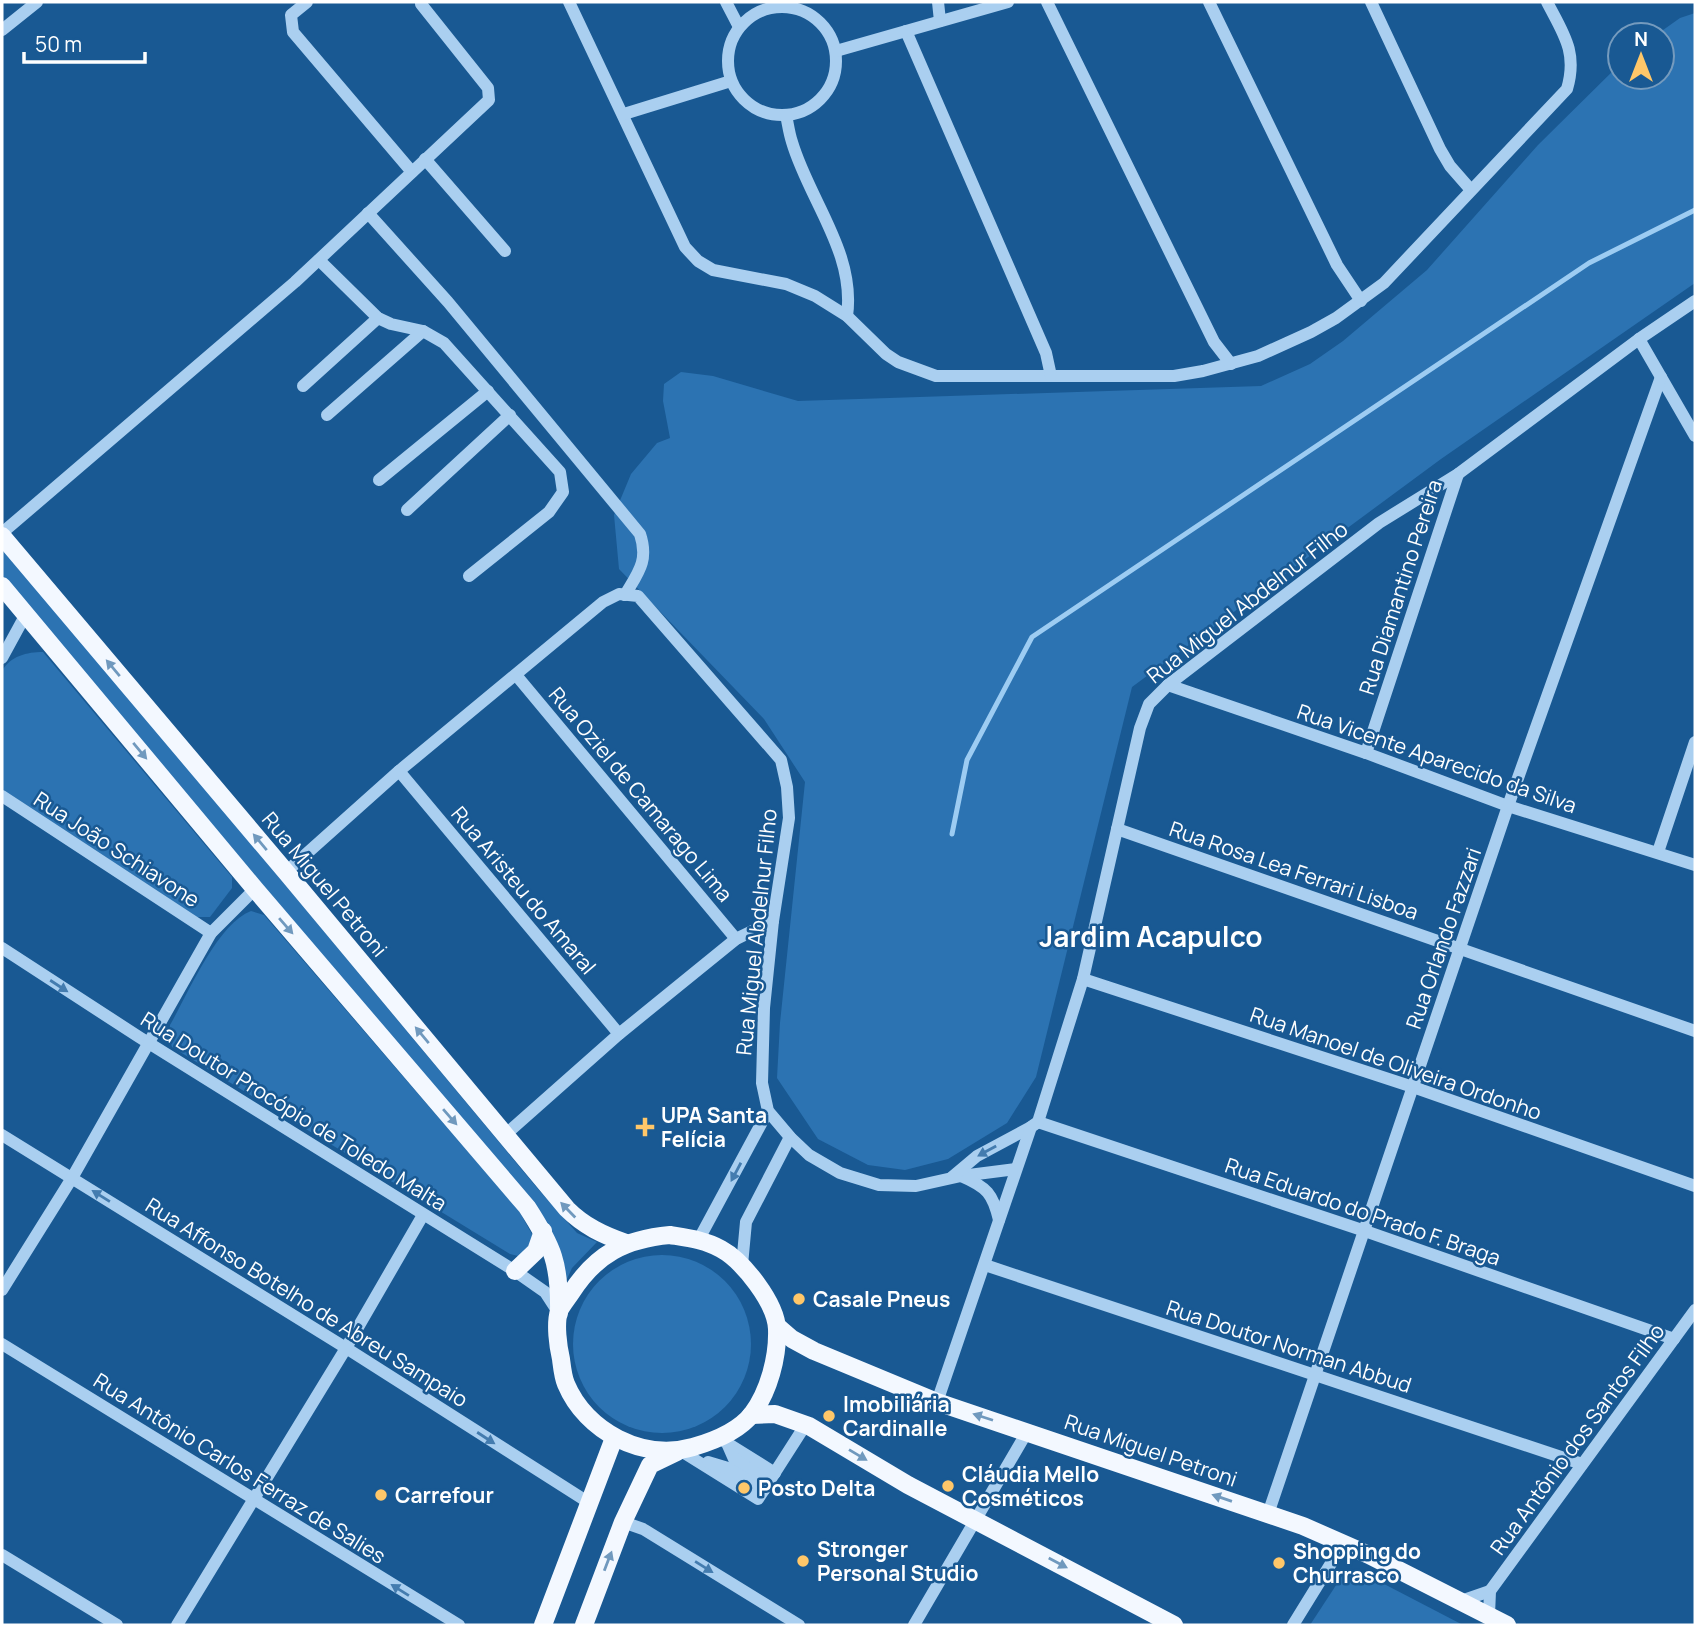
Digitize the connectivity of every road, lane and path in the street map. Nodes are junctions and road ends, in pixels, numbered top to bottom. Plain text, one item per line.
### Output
1 (37, 2) edge
2 (307, 2) edge
3 (569, 2) edge
4 (726, 2) edge
5 (938, 2) edge
6 (1008, 2) edge
7 (1047, 2) edge
8 (1209, 2) edge
9 (1371, 2) edge
10 (1546, 2) edge
11 (421, 4) dead end
12 (790, 4) edge
13 (940, 21) junction
14 (738, 27) junction
15 (2, 30) edge
16 (906, 31) junction
17 (836, 51) junction
18 (731, 81) junction
19 (624, 114) junction
20 (786, 115) junction
21 (425, 159) junction
22 (412, 172) junction
23 (1471, 190) junction
24 (368, 213) junction
25 (505, 251) dead end
26 (319, 260) junction
27 (1361, 301) junction
28 (1695, 301) edge
29 (847, 316) junction
30 (379, 318) junction
31 (423, 331) junction
32 (1639, 339) junction
33 (1231, 364) junction
34 (1051, 376) junction
35 (1661, 377) junction
36 (303, 386) dead end
37 (488, 391) junction
38 (327, 415) dead end
39 (510, 415) junction
40 (1695, 436) edge
41 (1458, 474) junction
42 (379, 480) dead end
43 (407, 510) dead end
44 (2, 535) edge
45 (469, 576) dead end
46 (2, 586) edge
47 (625, 595) junction
48 (26, 614) junction
49 (6, 642) edge
50 (2, 658) edge
51 (516, 675) junction
52 (1168, 685) junction
53 (1695, 742) edge
54 (1366, 753) junction
55 (399, 771) junction
56 (2, 796) edge
57 (1508, 806) junction
58 (1117, 829) junction
59 (1658, 852) junction
60 (1695, 865) edge
61 (286, 872) junction
62 (255, 889) junction
63 (773, 921) junction
64 (211, 933) junction
65 (736, 939) junction
66 (2, 948) edge
67 (1460, 948) junction
68 (1083, 979) junction
69 (1695, 1031) edge
70 (619, 1034) junction
71 (150, 1044) junction
72 (1413, 1087) junction
73 (768, 1111) junction
74 (1034, 1125) junction
75 (2, 1135) edge
76 (505, 1135) junction
77 (790, 1137) junction
78 (1016, 1169) junction
79 (961, 1176) junction
80 (72, 1178) junction
81 (946, 1181) junction
82 (1695, 1186) edge
83 (423, 1215) junction
84 (999, 1222) junction
85 (543, 1231) junction
86 (1365, 1231) junction
87 (699, 1239) junction
88 (626, 1243) junction
89 (742, 1265) junction
90 (985, 1265) junction
91 (515, 1271) junction
92 (2, 1290) edge
93 (1695, 1310) edge
94 (559, 1313) junction
95 (777, 1326) junction
96 (1674, 1339) junction
97 (2, 1344) edge
98 (346, 1348) junction
99 (1316, 1376) junction
100 (937, 1402) junction
101 (751, 1415) junction
102 (806, 1424) junction
103 (1027, 1432) junction
104 (614, 1438) junction
105 (723, 1441) junction
106 (687, 1454) junction
107 (1582, 1464) junction
108 (769, 1482) junction
109 (253, 1499) junction
110 (591, 1504) junction
111 (1268, 1514) junction
112 (978, 1520) junction
113 (623, 1522) junction
114 (1343, 1544) junction
115 (2, 1555) edge
116 (1490, 1591) junction
117 (1461, 1601) junction
118 (1489, 1615) junction
119 (117, 1625) edge
120 (177, 1625) edge
121 (459, 1625) edge
122 (543, 1625) edge
123 (584, 1625) edge
124 (799, 1625) edge
125 (914, 1625) edge
126 (1174, 1625) edge
127 (1293, 1625) edge
128 (1507, 1625) edge

1 - 15 street
2 - 22 street
3 - 19 street
4 - 14 street
5 - 13 street
6 - 13 street
7 - 33 street
8 - 27 street
9 - 23 street
10 - 23 street
11 - 21 street
12 - 14 street
12 - 17 street
13 - 16 street
14 - 18 street
16 - 17 street
16 - 34 street
17 - 20 street
18 - 19 street
18 - 20 street
19 - 29 street
20 - 29 street
21 - 22 street
21 - 25 street
22 - 24 street
23 - 27 street
24 - 26 street
24 - 47 street
26 - 30 street
26 - 44 street
27 - 33 street
28 - 32 street, Rua Miguel Abdelnur Filho
29 - 34 street
30 - 31 street
30 - 36 street
31 - 37 street
31 - 38 street
32 - 35 street
32 - 41 street, Rua Miguel Abdelnur Filho
33 - 34 street
35 - 40 street
35 - 57 street, Rua Orlando Fazzari
37 - 39 street
37 - 42 street
39 - 43 street
39 - 45 street
41 - 52 street, Rua Miguel Abdelnur Filho
41 - 54 street, Rua Diamantino Pereira
61 -> 44 main road, Rua Miguel Petroni
46 - 48 main road
47 - 51 street
47 - 63 street, Rua Miguel Abdelnur Filho
48 - 49 street
48 -> 62 main road
49 - 50 street
51 - 55 street
51 - 65 street, Rua Oziel de Camarago Lima
52 - 54 street, Rua Vicente Aparecido da Silva
52 - 58 street, Rua Miguel Abdelnur Filho
53 - 59 street
54 - 57 street, Rua Vicente Aparecido da Silva
55 - 61 street
55 - 70 street, Rua Aristeu do Amaral
56 - 64 street, Rua João Schiavone
57 - 59 street, Rua Vicente Aparecido da Silva
57 - 67 street, Rua Orlando Fazzari
58 - 67 street, Rua Rosa Lea Ferrari Lisboa
58 - 68 street, Rua Miguel Abdelnur Filho
59 - 60 street, Rua Vicente Aparecido da Silva
76 -> 61 main road, Rua Miguel Petroni
62 - 64 street
62 -> 85 main road
63 - 65 street
63 - 73 street, Rua Miguel Abdelnur Filho
64 - 71 street
65 - 70 street
66 -> 71 street, Rua Doutor Procópio de Toledo Malta
67 - 69 street, Rua Rosa Lea Ferrari Lisboa
67 - 72 street, Rua Orlando Fazzari
68 - 72 street, Rua Manoel de Oliveira Ordonho
68 - 74 street, Rua Miguel Abdelnur Filho
70 - 76 street
71 - 80 street
71 - 83 street, Rua Doutor Procópio de Toledo Malta
72 - 82 street, Rua Manoel de Oliveira Ordonho
72 - 86 street, Rua Orlando Fazzari
73 - 77 street
73 -> 87 street
74 - 78 street, Rua Miguel Abdelnur Filho
74 -> 81 street
74 - 86 street, Rua Eduardo do Prado F. Braga
75 - 80 street, Rua Affonso Botelho de Abreu Sampaio
88 -> 76 main road, Rua Miguel Petroni
77 - 81 street
77 - 89 street
78 - 79 street
78 - 84 street, Rua Miguel Abdelnur Filho
79 - 81 street
79 - 84 street
80 - 92 street
98 -> 80 street, Rua Affonso Botelho de Abreu Sampaio
83 - 91 street, Rua Doutor Procópio de Toledo Malta
83 - 98 street
84 - 90 street, Rua Miguel Abdelnur Filho
85 - 91 main road
85 - 94 main road
86 - 96 street, Rua Eduardo do Prado F. Braga
86 - 99 street, Rua Orlando Fazzari
87 - 88 main road
87 - 89 main road
88 - 94 main road
89 - 95 main road
90 - 99 street, Rua Doutor Norman Abbud
90 - 100 street, Rua Miguel Abdelnur Filho
91 - 94 street, Rua Doutor Procópio de Toledo Malta
93 - 96 street, Rua Antônio dos Santos Filho
94 - 104 main road
95 - 100 main road, Rua Miguel Petroni
95 - 101 main road
96 - 107 street, Rua Antônio dos Santos Filho
97 - 109 street, Rua Antônio Carlos Ferraz de Salies
98 - 109 street
98 -> 110 street, Rua Affonso Botelho de Abreu Sampaio
99 - 107 street, Rua Doutor Norman Abbud
99 - 111 street, Rua Orlando Fazzari
103 -> 100 main road, Rua Miguel Petroni
101 - 102 main road
101 - 105 main road
102 - 108 street
102 -> 112 main road
111 -> 103 main road, Rua Miguel Petroni
103 - 112 street
104 - 106 main road
104 - 110 main road
105 - 106 main road
105 - 108 street
106 - 108 street
106 - 113 main road
107 - 116 street, Rua Antônio dos Santos Filho
109 - 120 street
121 -> 109 street, Rua Antônio Carlos Ferraz de Salies
110 - 122 main road
111 - 114 main road, Rua Miguel Petroni
112 - 125 street
112 -> 126 main road
123 -> 113 main road
113 -> 124 street
114 - 117 main road, Rua Miguel Petroni
114 - 127 street
115 - 119 street
116 - 117 street
116 - 118 street
117 - 118 main road, Rua Miguel Petroni
118 - 128 main road, Rua Miguel Petroni

